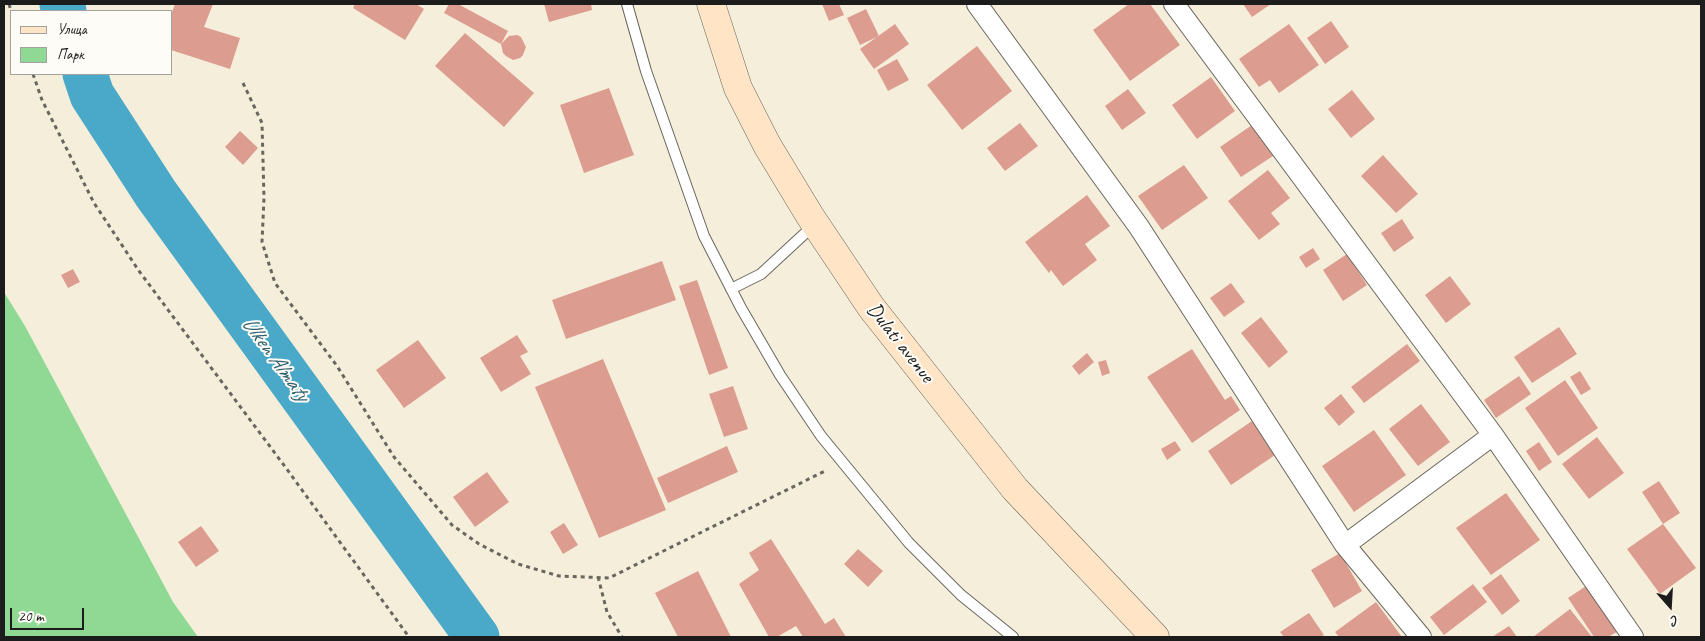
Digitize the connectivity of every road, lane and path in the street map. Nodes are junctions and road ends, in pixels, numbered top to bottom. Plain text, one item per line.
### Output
1 (627, 4) edge
2 (711, 4) edge
3 (977, 4) edge
4 (1174, 4) edge
5 (33, 75) edge
6 (243, 83) dead end
7 (815, 224) junction
8 (731, 289) junction
9 (1493, 435) junction
10 (843, 462) junction
11 (1345, 545) junction
12 (598, 577) junction
13 (409, 637) edge
14 (622, 637) edge
15 (1013, 637) edge
16 (1155, 637) edge
17 (1421, 637) edge
18 (1633, 637) edge

1 - 8 lane
2 - 7 main road, Dulati avenue
3 - 11 street
4 - 9 street
5 - 13 path
6 - 12 path
7 - 8 lane
7 - 16 main road, Dulati avenue
8 - 10 lane
9 - 11 street
9 - 18 street
10 - 12 path
10 - 15 lane
11 - 17 street
12 - 14 path

